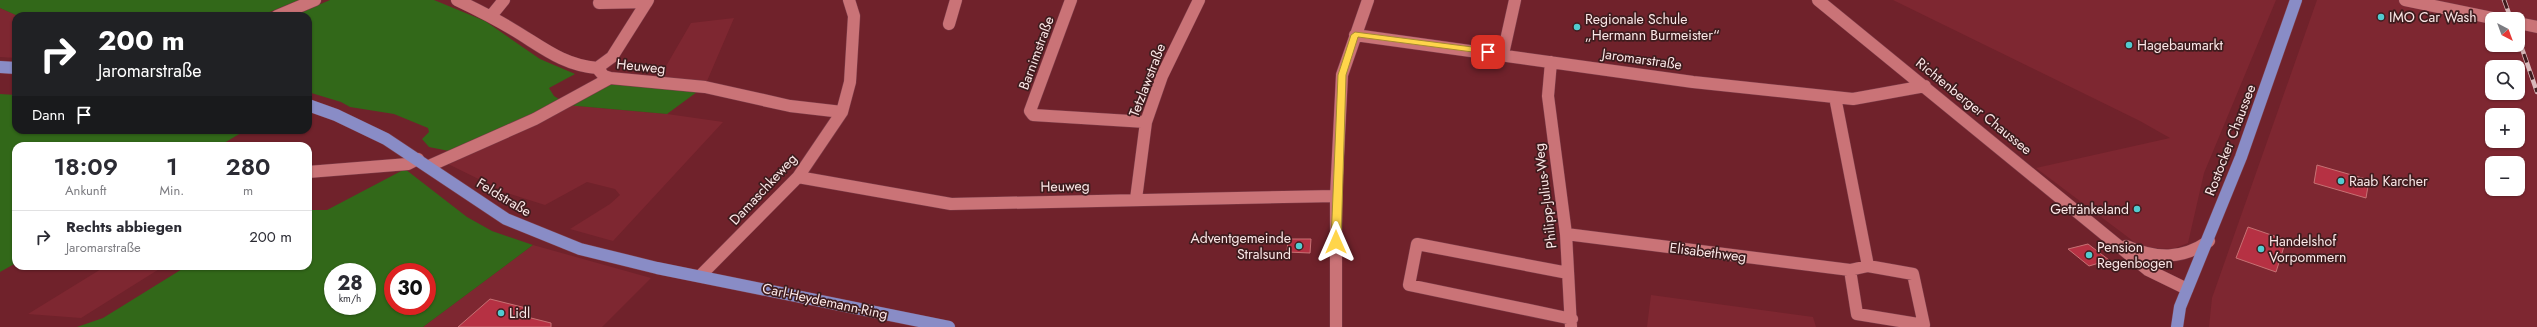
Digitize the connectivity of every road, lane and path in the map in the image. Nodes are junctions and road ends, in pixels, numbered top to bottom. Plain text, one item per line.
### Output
1 (315, 0) edge
2 (457, 0) edge
3 (504, 0) edge
4 (849, 0) edge
5 (956, 0) edge
6 (1071, 0) edge
7 (1199, 0) edge
8 (1368, 0) edge
9 (1515, 0) edge
10 (1818, 0) edge
11 (2296, 0) edge
12 (2405, 0) edge
13 (648, 1) edge
14 (599, 4) dead end
15 (286, 12) edge
16 (491, 16) junction
17 (2485, 17) edge
18 (949, 24) dead end
19 (2525, 24) edge
20 (2537, 27) edge
21 (1355, 35) junction
22 (1503, 54) junction
23 (1551, 62) junction
24 (0, 67) edge
25 (12, 68) edge
26 (597, 68) junction
27 (610, 78) junction
28 (1925, 86) junction
29 (1835, 98) junction
30 (312, 107) edge
31 (842, 112) junction
32 (1146, 122) junction
33 (418, 159) junction
34 (429, 166) junction
35 (312, 172) edge
36 (798, 177) junction
37 (1336, 196) junction
38 (1136, 199) junction
39 (1566, 234) junction
40 (2109, 236) junction
41 (2209, 241) junction
42 (1868, 266) junction
43 (1850, 270) junction
44 (1568, 273) junction
45 (701, 275) junction
46 (2187, 289) junction
47 (1572, 323) edge
48 (949, 327) edge
49 (1336, 327) edge
50 (2177, 327) edge

1 - 15 street
2 - 16 street, Heuweg
3 - 16 street
4 - 31 street, Damaschkeweg
5 - 18 street
6 - 32 street, Barnimstraße
7 - 32 street, Tetzlawstraße
8 - 21 street
9 - 22 street
10 - 28 street, Richtenberger Chaussee
11 - 41 main road, Rostocker Chaussee
12 - 17 street
13 - 14 street
13 - 26 street
16 - 26 street, Heuweg
19 - 20 street
21 - 22 street, Jaromarstraße
21 - 37 street
22 - 23 street, Jaromarstraße
23 - 29 street, Jaromarstraße
23 - 39 street, Philipp-Julius-Weg
24 - 25 main road
26 - 27 street, Heuweg
27 - 31 street, Heuweg
27 - 34 street
28 - 29 street, Jaromarstraße
28 - 40 street, Richtenberger Chaussee
29 - 42 street
30 - 33 main road, Feldstraße
31 - 36 street, Damaschkeweg
32 - 38 street, Tetzlawstraße
33 - 34 main road, Feldstraße
33 - 35 street
34 - 45 main road, Feldstraße
36 - 38 street, Heuweg
36 - 45 street, Damaschkeweg
37 - 38 street, Heuweg
37 - 49 street
39 - 43 street, Elisabethweg
39 - 44 street, Philipp-Julius-Weg
40 - 41 street, Richtenberger Chaussee
40 - 46 street, Richtenberger Chaussee
41 - 46 main road, Rostocker Chaussee
42 - 43 street, Elisabethweg
42 - 43 street, Elisabethweg
44 - 47 street, Philipp-Julius-Weg
44 - 47 street
45 - 48 main road, Carl-Heydemann-Ring
46 - 50 main road, Rostocker Chaussee

